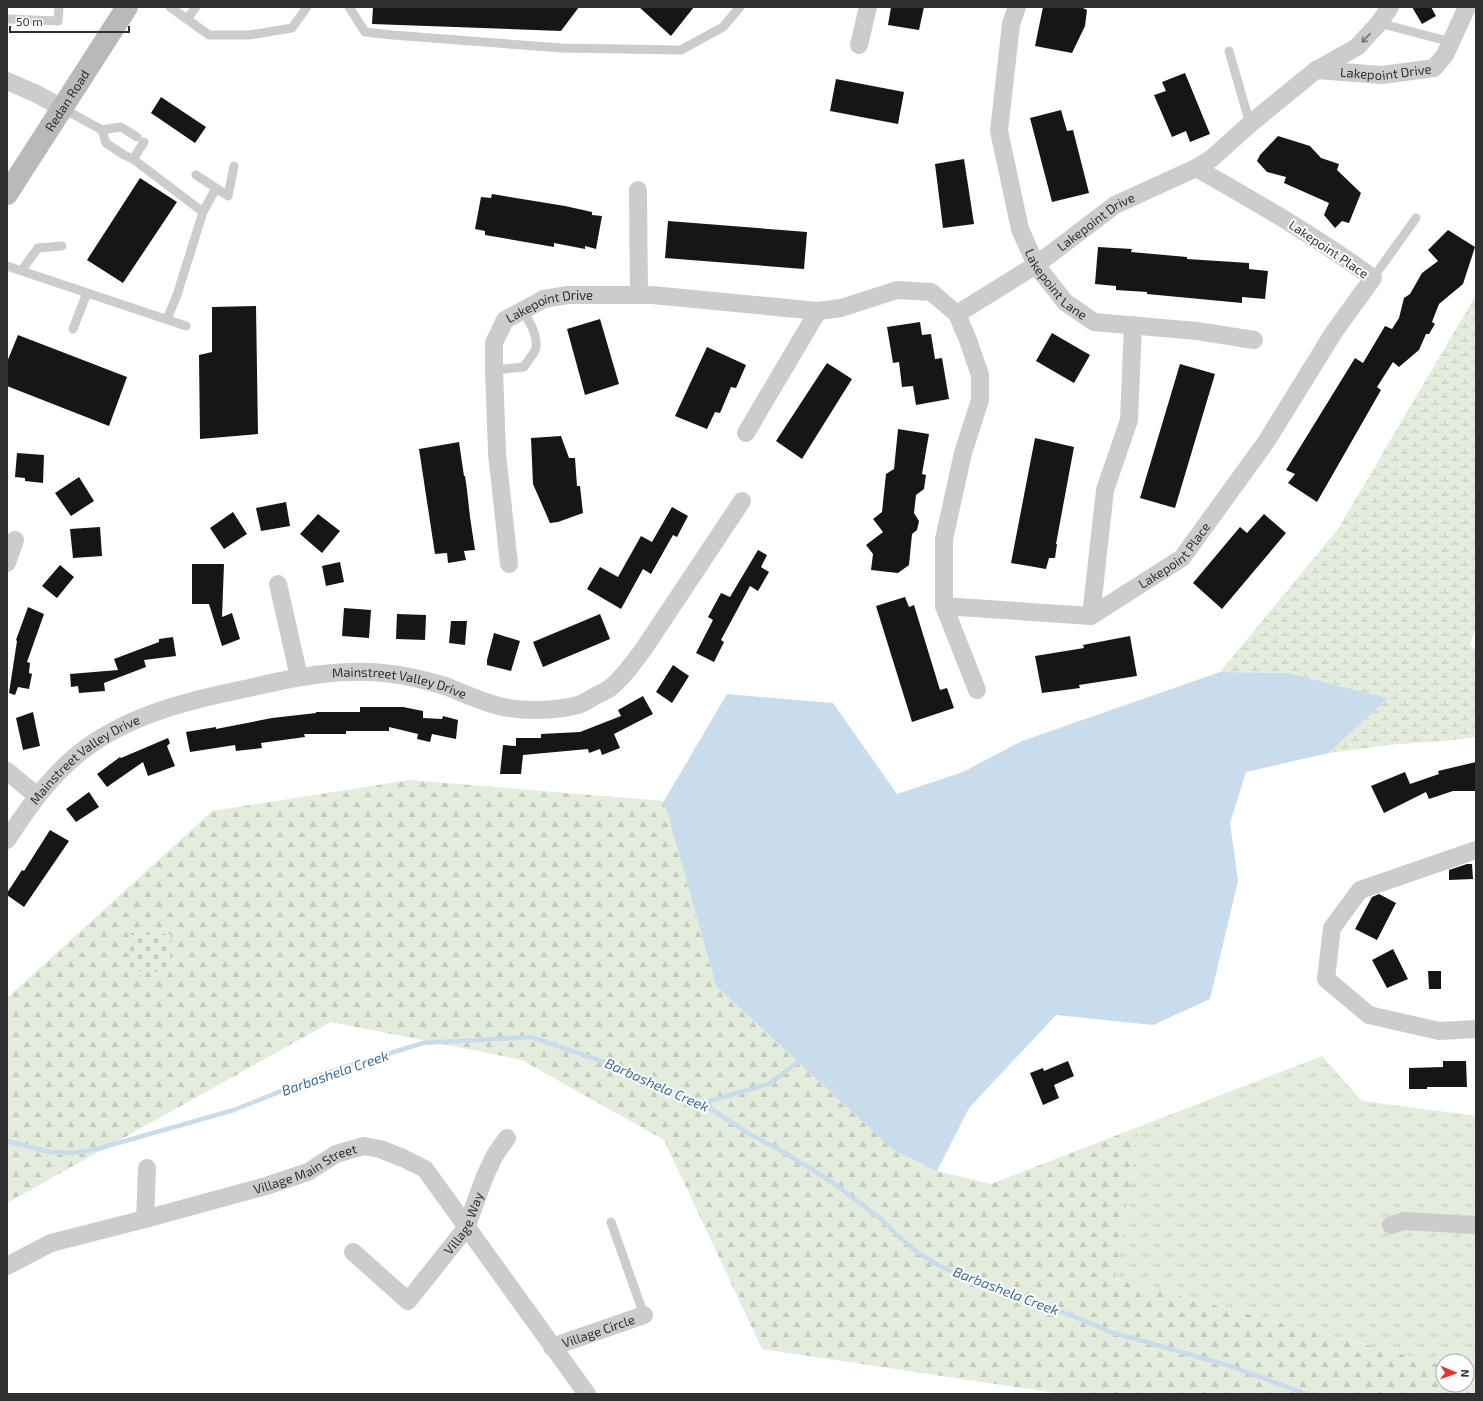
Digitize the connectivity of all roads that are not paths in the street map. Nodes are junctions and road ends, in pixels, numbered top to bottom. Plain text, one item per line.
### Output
1 (59, 7) edge
2 (170, 7) edge
3 (196, 7) edge
4 (307, 7) edge
5 (349, 7) edge
6 (740, 7) edge
7 (868, 7) edge
8 (1017, 7) edge
9 (1390, 7) edge
10 (1467, 7) edge
11 (125, 8) edge
12 (188, 18) junction
13 (7, 19) edge
14 (1379, 23) junction
15 (1451, 42) junction
16 (859, 46) dead end
17 (1229, 50) dead end
18 (1316, 70) junction
19 (7, 81) edge
20 (62, 108) junction
21 (126, 119) dead end
22 (1250, 124) junction
23 (121, 127) junction
24 (102, 130) junction
25 (133, 159) junction
26 (234, 166) dead end
27 (1196, 168) junction
28 (196, 175) dead end
29 (216, 188) junction
30 (638, 190) dead end
31 (7, 194) edge
32 (203, 212) junction
33 (1416, 218) dead end
34 (62, 246) dead end
35 (1036, 264) junction
36 (7, 266) edge
37 (21, 271) junction
38 (1373, 278) junction
39 (87, 293) junction
40 (639, 295) junction
41 (523, 311) junction
42 (818, 311) junction
43 (957, 314) junction
44 (167, 319) junction
45 (1133, 325) junction
46 (186, 326) dead end
47 (73, 329) dead end
48 (1254, 340) dead end
49 (494, 370) junction
50 (746, 433) dead end
51 (742, 501) dead end
52 (15, 540) dead end
53 (7, 563) edge
54 (509, 564) dead end
55 (278, 584) dead end
56 (944, 606) junction
57 (1091, 616) junction
58 (299, 677) junction
59 (977, 690) dead end
60 (7, 771) edge
61 (37, 796) junction
62 (7, 840) edge
63 (1476, 850) edge
64 (1476, 1029) edge
65 (507, 1138) dead end
66 (147, 1168) dead end
67 (145, 1219) junction
68 (611, 1222) dead end
69 (1391, 1225) dead end
70 (1476, 1225) edge
71 (466, 1228) junction
72 (353, 1252) dead end
73 (8, 1268) edge
74 (644, 1315) joint
75 (552, 1347) junction
76 (578, 1391) edge

1 - 13 lane
2 - 12 lane
3 - 12 lane
4 - 12 lane
5 - 6 lane
7 - 16 street
8 - 35 street, Lakepoint Lane
9 - 14 street, Lakepoint Drive
10 - 15 street, Lakepoint Drive
11 - 20 main road, Redan Road
14 - 15 lane
14 -> 18 street, Lakepoint Drive
15 - 18 street, Lakepoint Drive
17 - 22 lane
18 - 22 street, Lakepoint Drive
19 - 20 street
20 - 24 lane
20 - 31 main road, Redan Road
21 - 23 lane
22 - 27 street, Lakepoint Drive
23 - 24 lane
23 - 25 lane
24 - 25 lane
25 - 32 lane
26 - 29 lane
27 - 35 street, Lakepoint Drive
27 - 38 street, Lakepoint Place
28 - 29 lane
29 - 32 lane
30 - 40 street
32 - 44 lane
33 - 38 lane
34 - 37 lane
35 - 43 street, Lakepoint Drive
35 - 45 street, Lakepoint Lane
36 - 37 lane
37 - 39 lane
38 - 57 street, Lakepoint Place
39 - 44 lane
39 - 47 lane
40 - 41 street, Lakepoint Drive
40 - 42 street, Lakepoint Drive
41 - 49 street, Lakepoint Drive
41 - 49 lane
42 - 43 street, Lakepoint Drive
42 - 50 street
43 - 56 street
44 - 46 lane
45 - 48 street, Lakepoint Lane
45 - 57 street
49 - 54 street, Lakepoint Drive
51 - 58 street, Mainstreet Valley Drive
52 - 53 street
55 - 58 street
56 - 57 street
56 - 59 street
58 - 61 street, Mainstreet Valley Drive
60 - 61 street
61 - 62 street, Mainstreet Valley Drive
63 - 64 street
65 - 71 street, Village Way
66 - 67 street
67 - 71 street, Village Main Street
67 - 73 street, Village Main Street
68 - 74 lane
69 - 70 street
71 - 72 street, Village Way
71 - 75 street, Village Main Street
74 - 75 street, Village Circle
75 - 76 street, Village Main Street

